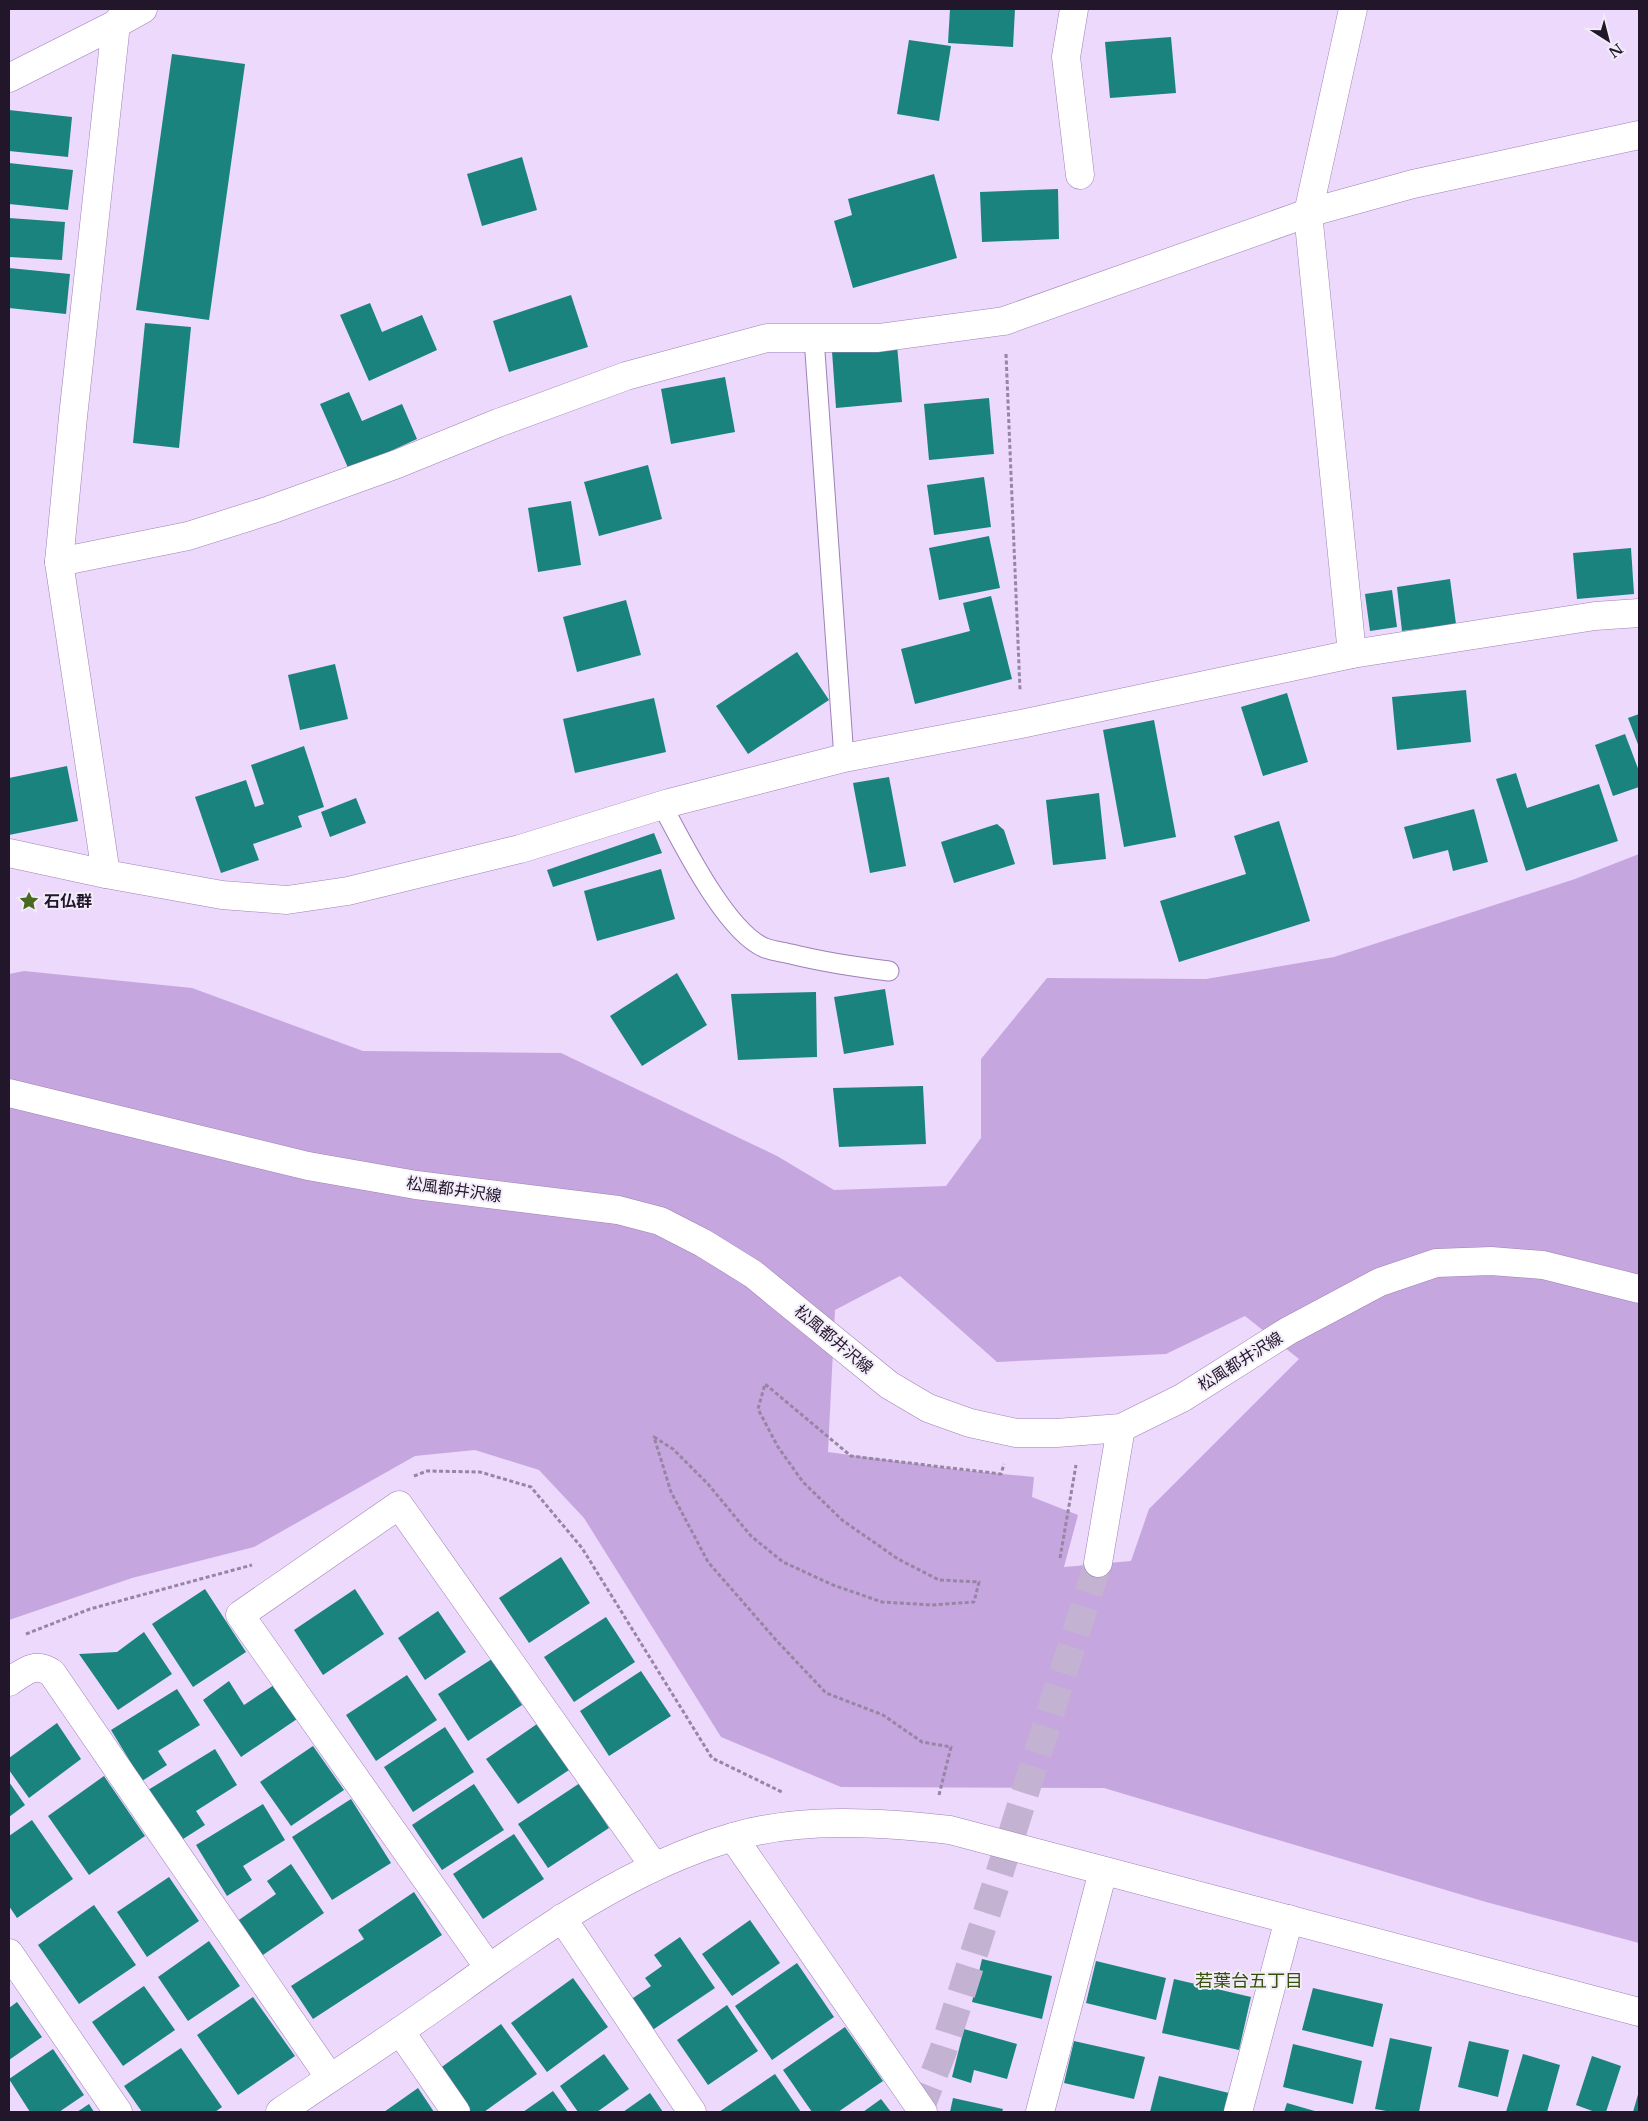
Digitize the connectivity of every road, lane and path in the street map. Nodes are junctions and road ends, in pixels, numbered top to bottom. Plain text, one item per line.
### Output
1 (143, 9) edge
2 (1074, 9) edge
3 (1353, 9) edge
4 (122, 16) edge
5 (9, 78) edge
6 (1639, 135) edge
7 (1080, 175) dead end
8 (1308, 213) junction
9 (1004, 321) junction
10 (814, 338) junction
11 (59, 562) junction
12 (1639, 613) edge
13 (1352, 654) junction
14 (1021, 724) junction
15 (844, 758) junction
16 (662, 805) junction
17 (9, 852) edge
18 (106, 874) junction
19 (888, 971) dead end
20 (9, 1093) edge
21 (1639, 1289) edge
22 (1121, 1428) junction
23 (1082, 1430) junction
24 (1016, 1433) junction
25 (1060, 1558) dead end
26 (1098, 1563) tunnel mouth
27 (9, 1682) edge
28 (930, 1828) junction
29 (733, 1836) junction
30 (654, 1866) junction
31 (1103, 1872) junction
32 (562, 1918) junction
33 (1289, 1919) junction
34 (9, 1953) edge
35 (489, 1968) junction
36 (1639, 2012) edge
37 (400, 2031) junction
38 (330, 2078) junction
39 (118, 2112) edge
40 (280, 2112) edge
41 (456, 2112) edge
42 (692, 2112) edge
43 (923, 2112) edge
44 (1040, 2112) edge
45 (1238, 2112) edge

1 - 4 street
2 - 7 street
3 - 8 street
4 - 5 street
4 - 11 street
6 - 8 street
8 - 9 street
8 - 13 street
9 - 10 street
9 - 14 path
10 - 11 street
10 - 15 lane
11 - 18 street
12 - 13 street
13 - 14 street
14 - 15 street
15 - 16 street
16 - 18 street
16 - 19 lane
17 - 18 street
20 - 24 street, 松風都井沢線
21 - 22 street, 松風都井沢線
22 - 23 street, 松風都井沢線
22 - 26 street
23 - 24 street, 松風都井沢線
23 - 25 path
24 - 28 path
27 - 38 street
28 - 29 street
28 - 31 street
29 - 30 street
29 - 43 street
30 - 32 street
30 - 35 street
31 - 33 street
31 - 44 street
32 - 35 street
32 - 42 street
33 - 36 street
33 - 45 street
34 - 39 street
35 - 37 street
37 - 38 street
37 - 41 street
38 - 40 street

